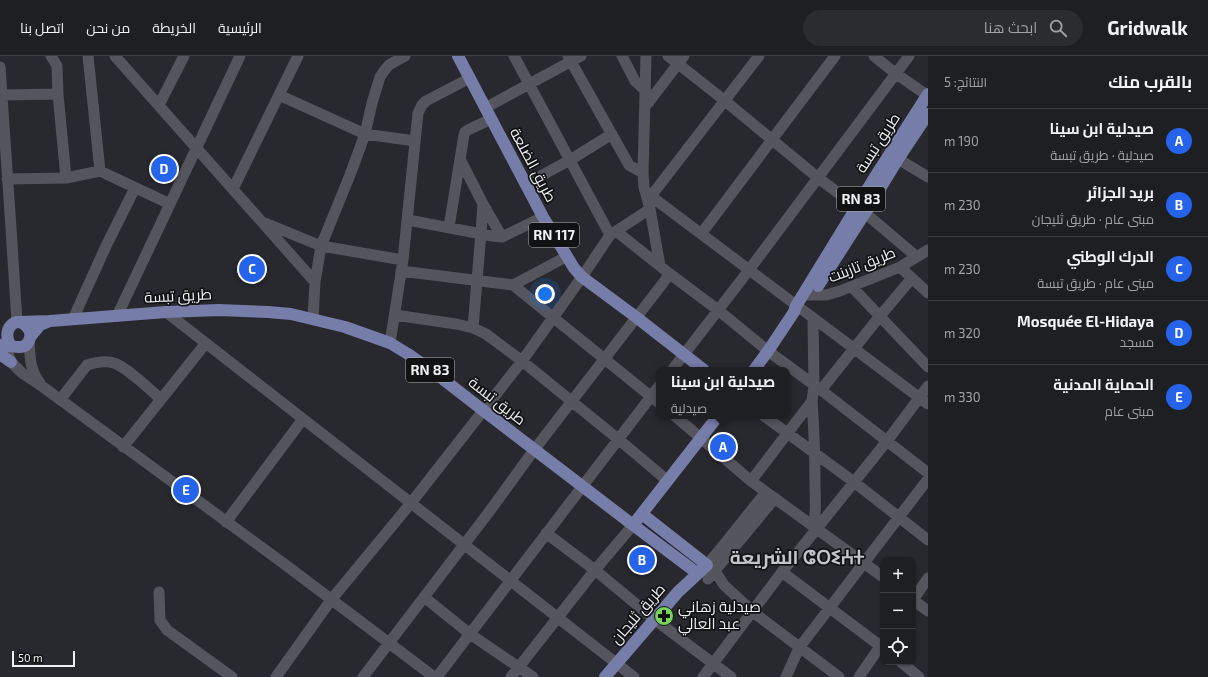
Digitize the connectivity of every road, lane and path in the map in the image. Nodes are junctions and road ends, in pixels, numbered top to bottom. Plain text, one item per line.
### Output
1 (51, 56) edge
2 (88, 56) edge
3 (115, 56) edge
4 (184, 56) edge
5 (240, 56) edge
6 (298, 56) edge
7 (405, 56) edge
8 (458, 56) edge
9 (514, 56) edge
10 (581, 56) edge
11 (622, 56) edge
12 (646, 56) edge
13 (668, 56) edge
14 (759, 56) edge
15 (835, 56) edge
16 (874, 56) edge
17 (908, 56) edge
18 (569, 59) edge
19 (681, 60) edge
20 (895, 73) junction
21 (0, 75) edge
22 (470, 78) junction
23 (529, 84) junction
24 (646, 91) junction
25 (58, 94) junction
26 (2, 95) junction
27 (928, 95) edge
28 (279, 96) junction
29 (724, 100) junction
30 (159, 105) junction
31 (645, 107) junction
32 (485, 108) junction
33 (928, 114) edge
34 (491, 119) junction
35 (365, 134) junction
36 (612, 134) junction
37 (771, 139) junction
38 (415, 141) junction
39 (196, 147) junction
40 (460, 158) junction
41 (898, 159) junction
42 (570, 160) junction
43 (100, 171) junction
44 (643, 173) junction
45 (817, 177) junction
46 (928, 177) edge
47 (66, 178) junction
48 (7, 179) junction
49 (526, 184) junction
50 (135, 188) junction
51 (233, 189) junction
52 (650, 202) junction
53 (170, 204) junction
54 (483, 204) junction
55 (861, 210) junction
56 (543, 217) junction
57 (408, 220) junction
58 (262, 222) junction
59 (449, 227) junction
60 (481, 233) junction
61 (613, 233) junction
62 (701, 234) junction
63 (502, 236) junction
64 (321, 246) junction
65 (928, 250) edge
66 (566, 257) junction
67 (917, 257) junction
68 (402, 265) junction
69 (660, 266) junction
70 (900, 267) junction
71 (749, 270) junction
72 (670, 274) junction
73 (582, 277) junction
74 (912, 278) junction
75 (477, 280) junction
76 (315, 282) junction
77 (513, 285) junction
78 (852, 287) junction
79 (928, 293) edge
80 (801, 303) junction
81 (718, 310) junction
82 (166, 312) junction
83 (395, 315) junction
84 (117, 316) junction
85 (880, 316) junction
86 (636, 317) junction
87 (553, 318) junction
88 (73, 319) junction
89 (313, 319) junction
90 (813, 319) junction
91 (50, 321) junction
92 (12, 323) edge
93 (473, 328) junction
94 (30, 339) junction
95 (206, 343) junction
96 (390, 343) junction
97 (4, 346) edge
98 (853, 348) junction
99 (768, 351) junction
100 (684, 354) junction
101 (604, 359) junction
102 (522, 361) junction
103 (11, 362) joint
104 (674, 367) edge
105 (700, 367) edge
106 (756, 367) edge
107 (790, 367) edge
108 (790, 367) edge
109 (928, 367) edge
110 (928, 386) edge
111 (43, 387) junction
112 (818, 388) junction
113 (919, 397) junction
114 (161, 399) junction
115 (60, 400) junction
116 (655, 400) edge
117 (812, 401) junction
118 (571, 402) junction
119 (928, 404) edge
120 (484, 411) junction
121 (303, 419) junction
122 (679, 419) edge
123 (716, 419) edge
124 (768, 419) edge
125 (787, 433) junction
126 (702, 438) junction
127 (618, 439) junction
128 (887, 441) junction
129 (123, 447) junction
130 (534, 450) junction
131 (815, 454) junction
132 (928, 472) edge
133 (928, 479) edge
134 (751, 480) junction
135 (668, 482) junction
136 (854, 482) junction
137 (582, 486) junction
138 (770, 495) junction
139 (411, 503) junction
140 (642, 514) junction
141 (899, 517) junction
142 (226, 522) junction
143 (633, 525) junction
144 (815, 528) junction
145 (546, 533) junction
146 (928, 540) edge
147 (464, 545) junction
148 (863, 563) junction
149 (595, 570) junction
150 (710, 572) junction
151 (782, 572) junction
152 (697, 573) junction
153 (880, 575) edge
154 (928, 578) edge
155 (510, 580) junction
156 (159, 592) dead end
157 (916, 596) edge
158 (424, 597) junction
159 (331, 600) junction
160 (916, 602) edge
161 (830, 607) junction
162 (928, 611) edge
163 (753, 612) junction
164 (558, 618) junction
165 (654, 619) junction
166 (470, 634) junction
167 (389, 643) junction
168 (880, 644) edge
169 (799, 648) junction
170 (880, 648) edge
171 (616, 663) junction
172 (713, 663) junction
173 (905, 665) edge
174 (519, 667) junction
175 (232, 677) edge
176 (276, 677) edge
177 (363, 677) edge
178 (436, 677) edge
179 (511, 677) edge
180 (533, 677) edge
181 (605, 677) edge
182 (634, 677) edge
183 (703, 677) edge
184 (731, 677) edge
185 (786, 677) edge
186 (839, 677) edge
187 (859, 677) edge
188 (919, 677) edge

1 - 25 street
2 - 43 street
3 - 30 street
4 - 30 street
5 - 39 street
6 - 28 street
7 - 35 street
8 - 22 main road, طريق الضلعة / RN 117
9 - 23 street
10 - 18 street
11 - 24 street
12 - 24 street
13 - 19 street
14 - 29 street
15 - 37 street
16 - 20 street
17 - 20 street
18 - 23 street
18 - 36 street
19 - 29 street
19 - 31 street
20 - 27 street
20 - 45 street
21 - 26 street
22 - 32 main road, طريق الضلعة / RN 117
22 - 38 street
23 - 32 street
23 - 42 street
24 - 31 street
25 - 26 street
25 - 47 street
26 - 48 street
27 - 55 main road, طريق تبسة / RN 83
28 - 35 street
28 - 51 street
29 - 37 street
29 - 52 street
30 - 39 street
31 - 44 street
32 - 34 main road, طريق الضلعة / RN 117
33 - 41 main road, طريق تبسة / RN 83
34 - 40 street
34 - 49 main road, طريق الضلعة / RN 117
35 - 38 street
35 - 64 street
36 - 42 street
36 - 44 street
37 - 45 street
37 - 62 street
38 - 57 street
39 - 51 street
39 - 53 street
40 - 54 street
40 - 59 street
41 - 46 street
41 - 55 main road, طريق تبسة / RN 83
42 - 49 street
42 - 61 street
43 - 47 street
43 - 50 street
44 - 52 street
45 - 55 street
45 - 71 street
47 - 48 street
48 - 92 street
49 - 56 main road, طريق الضلعة / RN 117
50 - 53 street
50 - 88 street
51 - 58 street
52 - 61 street
52 - 62 street
52 - 69 street
53 - 84 street
54 - 60 street
54 - 63 street
55 - 67 street
55 - 80 main road, طريق تبسة / RN 83
56 - 63 street
56 - 66 main road, طريق الضلعة / RN 117
57 - 59 street
57 - 68 street
58 - 64 street
58 - 76 street
59 - 60 street
60 - 63 street
60 - 75 street
61 - 69 street
61 - 73 street
62 - 71 street
64 - 68 street
64 - 76 street
65 - 67 street, طريق تازبنت
66 - 73 main road, طريق الضلعة / RN 117
66 - 77 street
67 - 70 street, طريق تازبنت
68 - 75 street
68 - 83 street
69 - 72 street
70 - 74 street
70 - 78 street, طريق تازبنت
71 - 80 street
71 - 81 street
72 - 81 street
72 - 86 street
73 - 86 main road, طريق الضلعة / RN 117
73 - 87 street
74 - 79 street
74 - 85 street
75 - 77 street
75 - 93 street
76 - 89 street
77 - 87 street
78 - 80 street, طريق تازبنت
78 - 85 street
80 - 90 street
80 - 99 main road, طريق تبسة / RN 83
81 - 99 street
81 - 100 street
82 - 84 main road, طريق تبسة / RN 83
82 - 89 main road, طريق تبسة / RN 83
82 - 95 street
83 - 93 street
83 - 96 street
84 - 88 main road, طريق تبسة / RN 83
85 - 98 street
85 - 109 street
86 - 100 main road, طريق الضلعة / RN 117
86 - 101 street
87 - 101 street
87 - 102 street
88 - 91 main road, طريق تبسة / RN 83
89 - 96 main road, طريق تبسة / RN 83
90 - 98 street
90 - 112 street
91 - 92 main road, RN 83
91 - 94 main road, RN 83
92 - 94 main road
92 - 97 main road
93 - 102 street
94 - 97 main road
94 - 111 street
95 - 114 street
95 - 121 street
96 - 120 main road, طريق تبسة / RN 83
97 - 103 main road
98 - 112 street
98 - 113 street
99 - 106 main road, طريق تبسة / RN 83
99 - 107 street
100 - 104 street
100 - 105 main road, طريق الضلعة / RN 117
101 - 116 street
101 - 118 street
102 - 118 street
102 - 120 street
103 - 111 street
108 - 112 street
110 - 113 street
111 - 115 street
112 - 117 street
112 - 128 street
113 - 119 street
113 - 128 street
114 - 115 street
114 - 129 street
115 - 129 street
116 - 127 street
117 - 125 street
117 - 131 street
118 - 127 street
118 - 130 street
120 - 130 main road, طريق تبسة / RN 83
120 - 139 street
121 - 139 street
121 - 142 street
122 - 126 street
123 - 126 main road
124 - 125 street
125 - 131 street
125 - 134 street
126 - 134 street
126 - 135 main road
127 - 135 street
127 - 137 street
128 - 132 street
128 - 136 street
129 - 142 street
130 - 137 main road, طريق تبسة / RN 83
130 - 147 street
131 - 136 street
131 - 144 street
133 - 141 street
134 - 138 street
135 - 140 main road
136 - 141 street
136 - 144 street
137 - 143 main road, طريق تبسة / RN 83
137 - 145 street
138 - 144 street
138 - 150 street
139 - 147 street
139 - 159 street
140 - 143 main road
140 - 150 main road
141 - 146 street
141 - 148 street
142 - 159 street
143 - 149 street
143 - 152 main road
144 - 148 street
144 - 151 street
145 - 149 street
145 - 155 street
147 - 155 street
147 - 158 street
148 - 153 street
148 - 161 street
149 - 164 street
149 - 165 street
150 - 152 main road, طريق ثليجان
150 - 163 street
151 - 161 street
151 - 163 street
152 - 165 main road, طريق ثليجان
154 - 157 street
155 - 164 street
155 - 166 street
156 - 175 street
158 - 166 street
158 - 167 street
159 - 167 street
159 - 176 street
160 - 162 street
161 - 168 street
161 - 169 street
163 - 169 street
163 - 172 street
164 - 171 street
164 - 174 street
165 - 171 main road, طريق ثليجان
165 - 172 street
166 - 174 street
166 - 178 street
167 - 177 street
167 - 178 street
169 - 185 street
169 - 186 street
170 - 187 street
171 - 181 main road, طريق ثليجان
171 - 182 street
172 - 183 street
172 - 184 street
173 - 188 street
174 - 179 street
174 - 180 street

